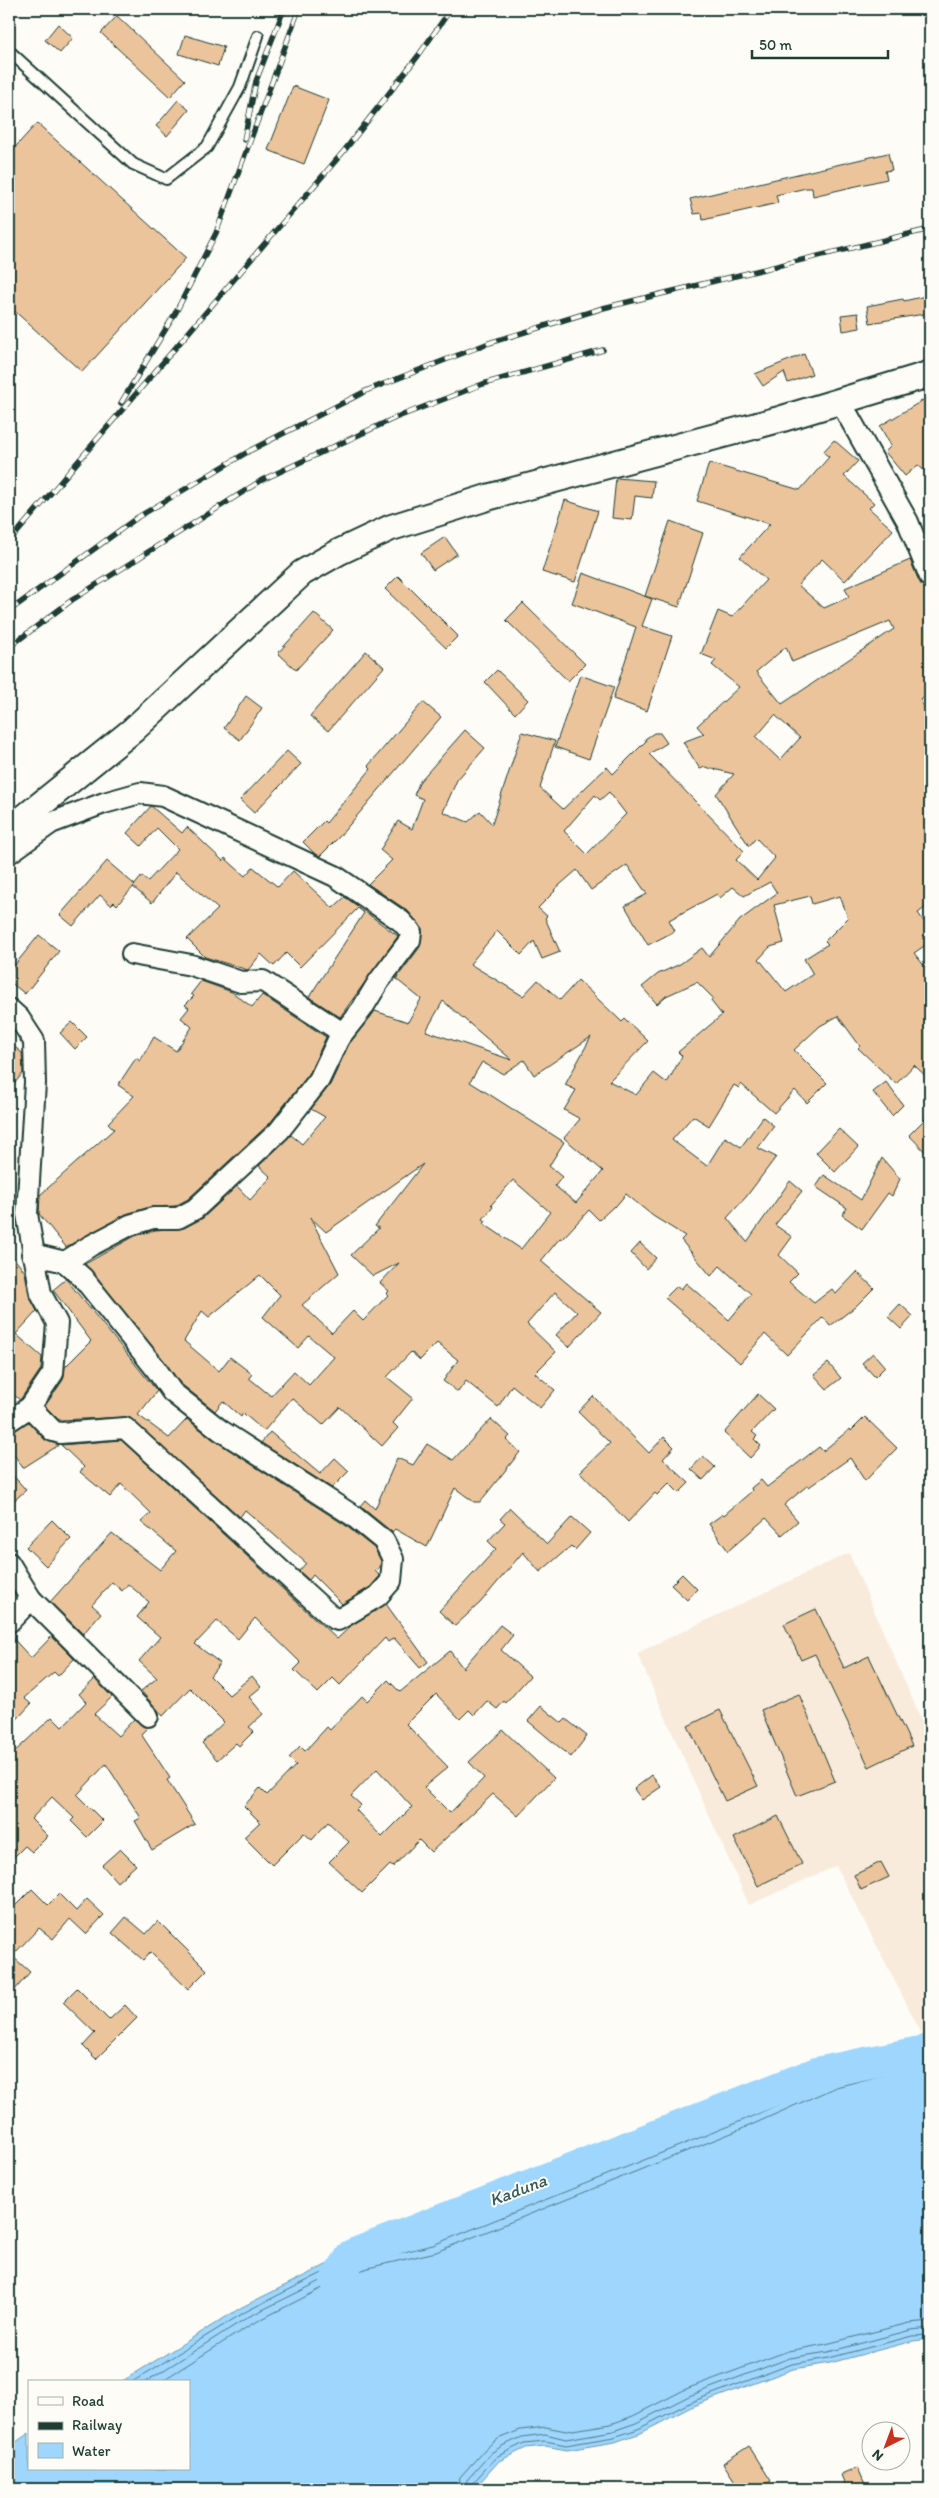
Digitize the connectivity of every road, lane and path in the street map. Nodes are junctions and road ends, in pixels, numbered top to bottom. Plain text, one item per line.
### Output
1 (258, 36) dead end
2 (10, 54) edge
3 (930, 374) edge
4 (840, 401) junction
5 (930, 577) edge
6 (9, 830) edge
7 (9, 853) edge
8 (132, 954) dead end
9 (9, 1009) edge
10 (339, 1038) junction
11 (32, 1254) junction
12 (65, 1262) junction
13 (30, 1407) junction
14 (9, 1421) edge
15 (9, 1563) edge
16 (31, 1599) junction
17 (9, 1622) edge
18 (148, 1716) dead end

1 - 2 lane
3 - 4 street
4 - 5 street
4 - 6 street
7 - 10 street
8 - 10 street
9 - 11 street
10 - 12 street
11 - 12 street
11 - 13 street
12 - 13 street
13 - 14 street
15 - 16 street
16 - 17 street
16 - 18 street

